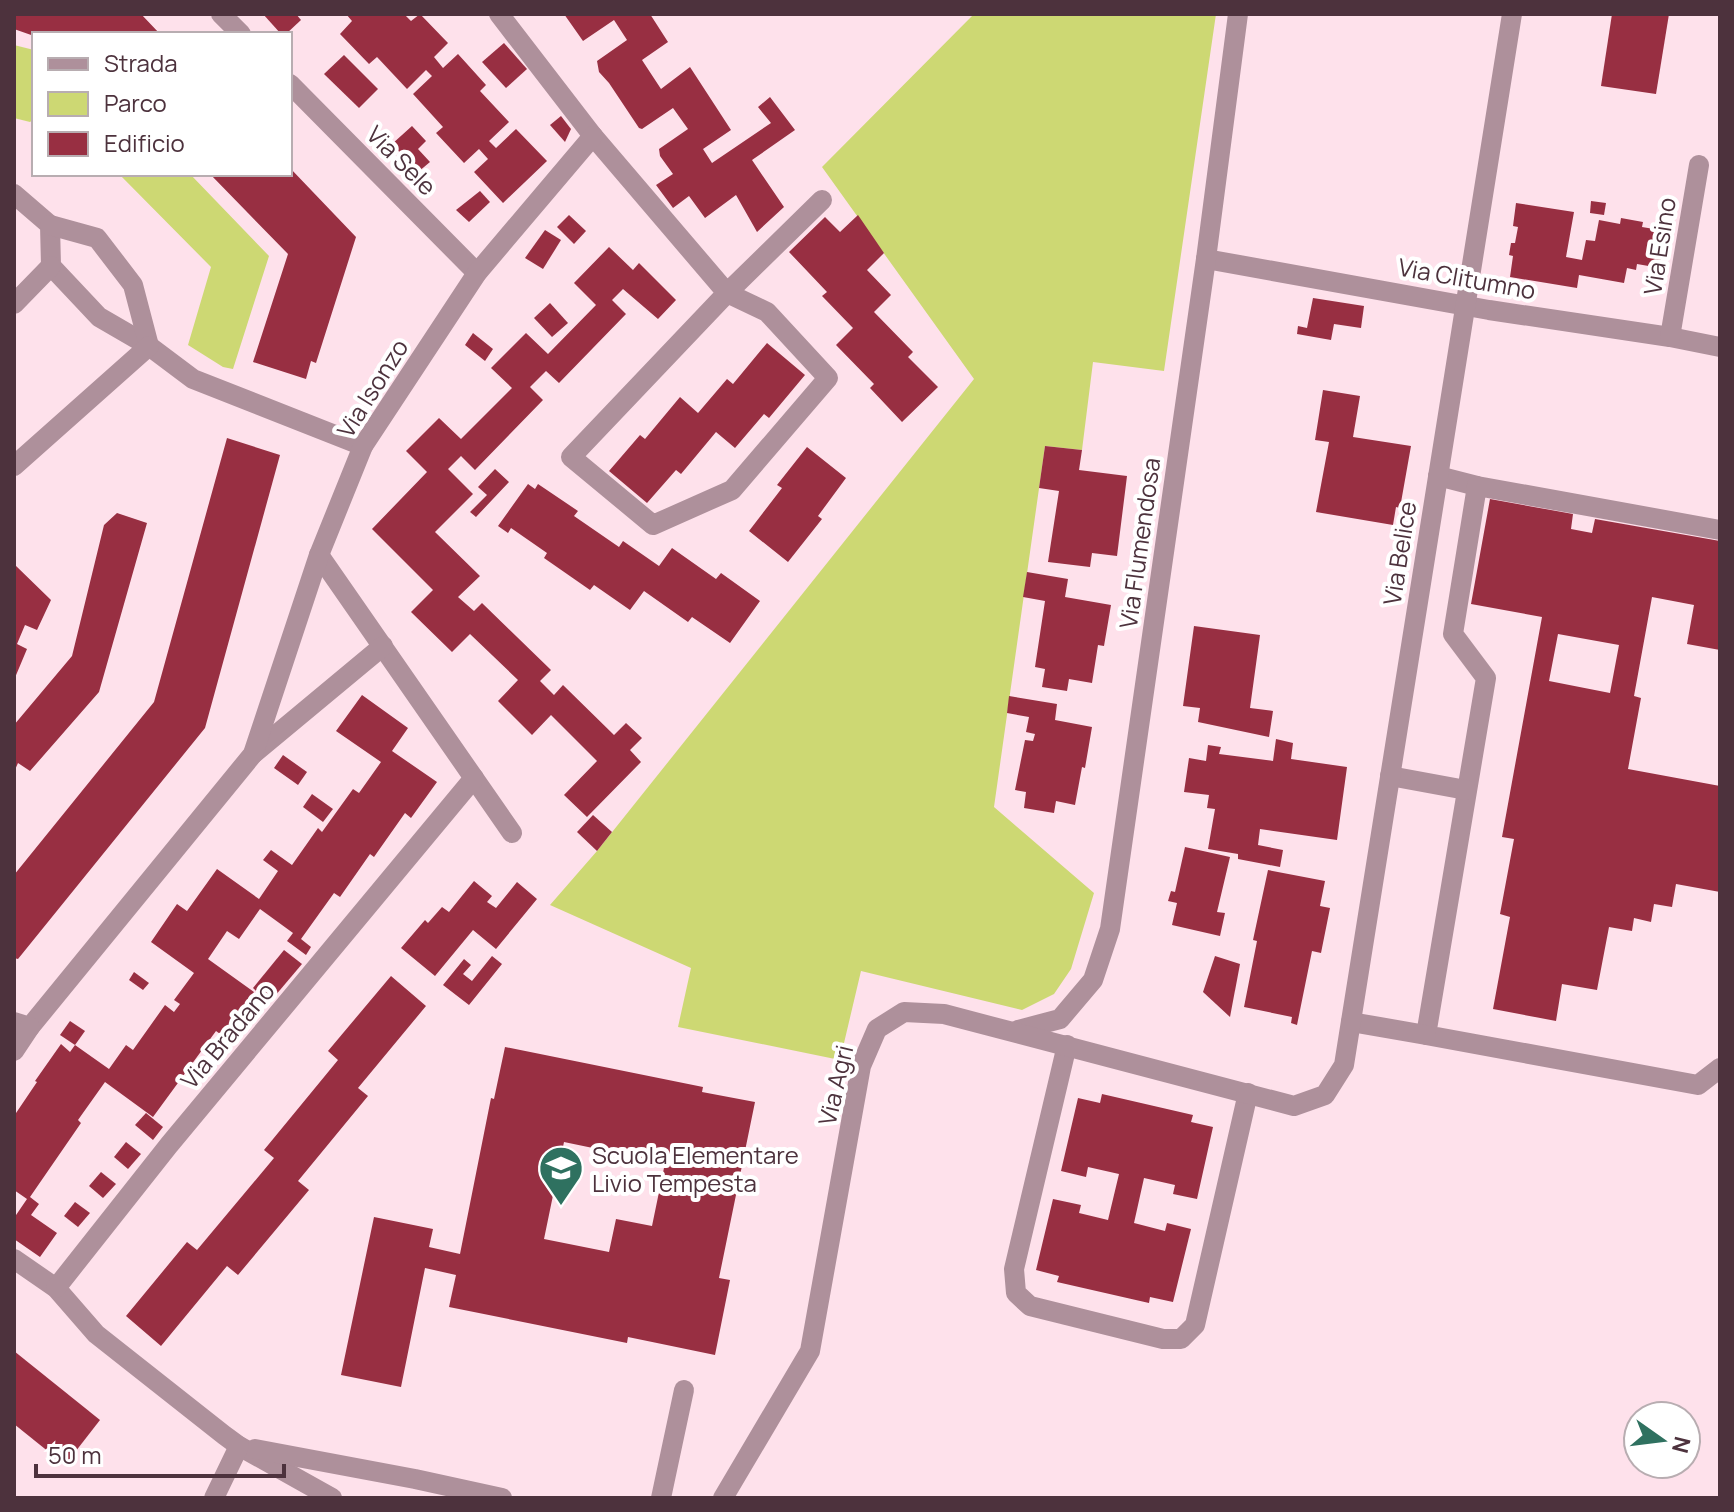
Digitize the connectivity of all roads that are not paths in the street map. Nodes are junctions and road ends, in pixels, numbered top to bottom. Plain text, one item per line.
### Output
1 (221, 14) edge
2 (499, 14) edge
3 (1238, 14) edge
4 (1512, 14) edge
5 (239, 32) edge
6 (292, 86) edge
7 (593, 136) junction
8 (1699, 165) dead end
9 (14, 194) edge
10 (822, 200) dead end
11 (50, 225) junction
12 (1206, 259) junction
13 (51, 266) junction
14 (477, 273) junction
15 (727, 293) junction
16 (14, 304) edge
17 (1466, 306) junction
18 (1670, 337) junction
19 (149, 346) junction
20 (1720, 347) edge
21 (363, 446) junction
22 (14, 466) edge
23 (1438, 476) junction
24 (1477, 486) junction
25 (1720, 530) edge
26 (319, 555) junction
27 (383, 646) junction
28 (253, 754) junction
29 (1390, 776) junction
30 (474, 778) junction
31 (1466, 790) junction
32 (512, 833) dead end
33 (1351, 1022) junction
34 (22, 1025) edge
35 (1015, 1031) junction
36 (1426, 1035) junction
37 (1067, 1045) junction
38 (14, 1051) edge
39 (1720, 1068) edge
40 (1248, 1093) junction
41 (1325, 1095) joint
42 (14, 1259) edge
43 (56, 1288) junction
44 (684, 1390) dead end
45 (239, 1446) junction
46 (214, 1498) edge
47 (332, 1498) edge
48 (502, 1498) edge
49 (661, 1498) edge
50 (723, 1498) edge

1 - 5 street
2 - 7 street
3 - 12 street, Via Flumendosa
4 - 17 street, Via Belice
6 - 14 street, Via Sele
7 - 14 street, Via Isonzo
7 - 15 street
8 - 18 street, Via Esino
9 - 11 street
10 - 15 street
11 - 13 street
11 - 19 street
12 - 17 street, Via Clitumno
12 - 35 street, Via Flumendosa
13 - 16 street
13 - 19 street
14 - 21 street, Via Isonzo
15 - 15 street
17 - 18 street, Via Clitumno
17 - 23 street, Via Belice
18 - 20 street, Via Clitumno
19 - 21 street
19 - 22 street
21 - 26 street, Via Isonzo
23 - 24 street
23 - 29 street, Via Belice
24 - 25 street
24 - 31 street
26 - 27 street
26 - 28 street, Via Isonzo
27 - 28 street, Via Isonzo
27 - 30 street
28 - 34 street, Via Isonzo
29 - 31 street
29 - 33 street, Via Belice
30 - 32 street
30 - 43 street, Via Bradano
31 - 36 street
33 - 36 street
33 - 41 street, Via Belice
34 - 38 street, Via Isonzo
35 - 37 street, Via Agri
35 - 50 street, Via Agri
36 - 39 street
37 - 40 street, Via Agri
37 - 40 street
40 - 41 street, Via Agri
42 - 43 street
43 - 45 street
44 - 49 street
45 - 46 street
45 - 47 street
45 - 48 street

